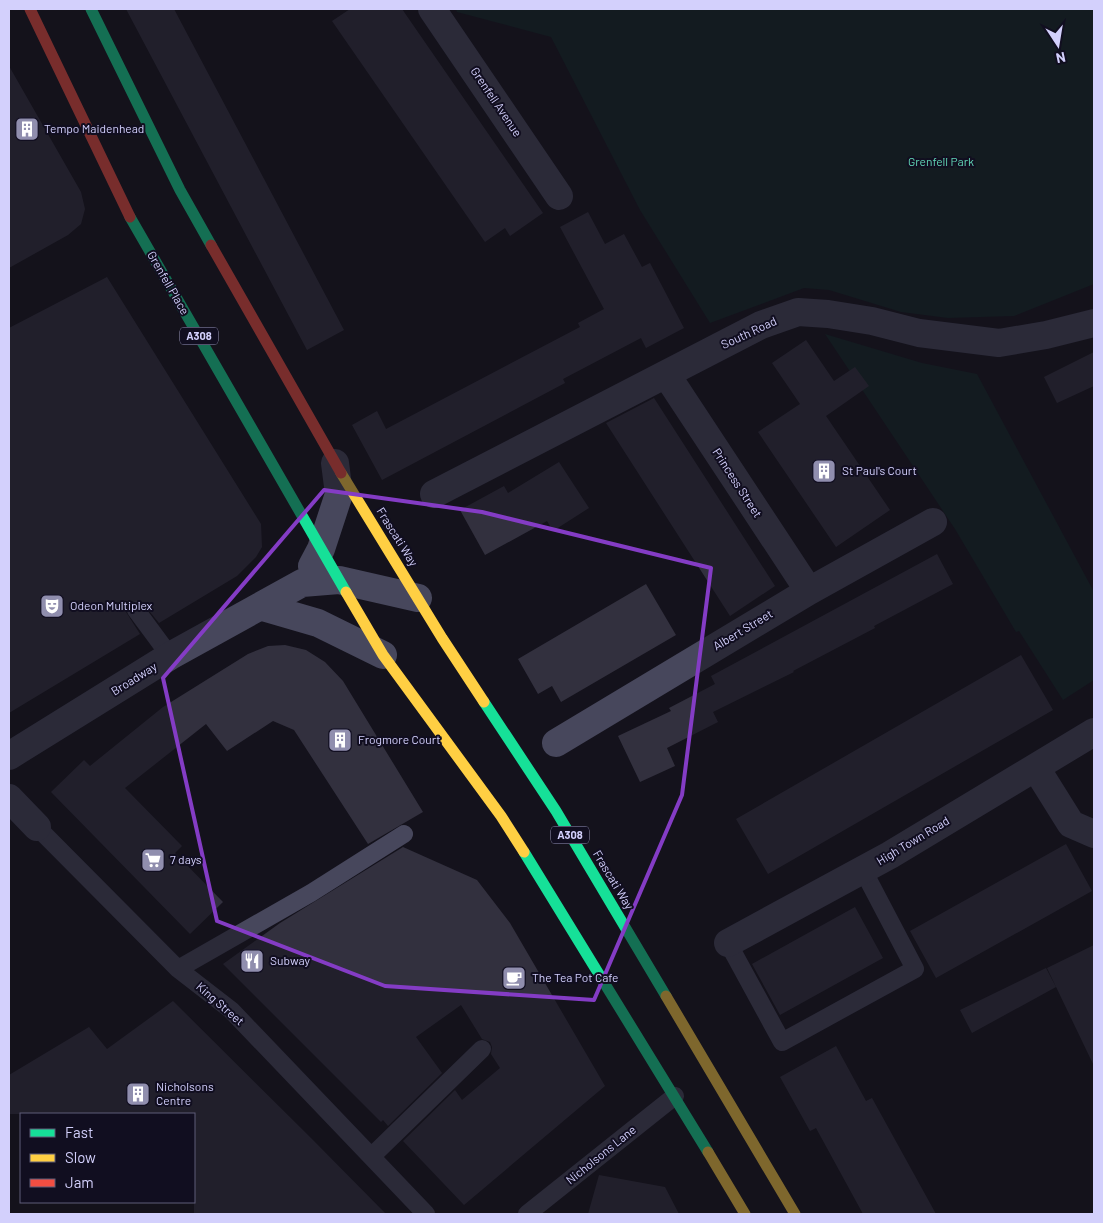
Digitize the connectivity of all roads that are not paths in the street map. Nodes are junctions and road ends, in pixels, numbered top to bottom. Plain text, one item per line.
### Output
1 (30, 9) edge
2 (91, 9) edge
3 (432, 9) edge
4 (559, 196) dead end
5 (1094, 323) edge
6 (666, 374) junction
7 (335, 463) junction
8 (434, 494) dead end
9 (933, 522) dead end
10 (321, 549) junction
11 (339, 580) junction
12 (302, 584) junction
13 (809, 591) junction
14 (418, 598) junction
15 (263, 607) junction
16 (136, 610) dead end
17 (383, 655) junction
18 (170, 656) junction
19 (1094, 732) edge
20 (556, 741) dead end
21 (9, 756) edge
22 (1036, 768) junction
23 (9, 798) edge
24 (37, 827) joint
25 (404, 834) dead end
26 (1094, 834) edge
27 (863, 870) junction
28 (728, 944) joint
29 (178, 969) junction
30 (482, 1049) dead end
31 (675, 1096) junction
32 (372, 1156) junction
33 (426, 1214) edge
34 (527, 1214) edge
35 (744, 1214) edge
36 (795, 1214) edge

1 - 10 main road, Grenfell Place / A308
2 - 7 main road, A308
3 - 4 street, Grenfell Avenue
5 - 6 street, South Road
6 - 8 street, South Road
6 - 13 street, Princess Street
7 - 10 street
7 - 14 main road, Frascati Way / A308
9 - 13 street, Albert Street
10 - 11 main road, Grenfell Place / A308
10 - 12 street
11 - 12 street, Broadway
11 - 14 street, Broadway
11 - 17 main road, Grenfell Place / A308
12 - 15 street, Broadway
13 - 20 street, Albert Street
14 - 36 main road, Frascati Way / A308
15 - 17 street
15 - 18 street, Broadway
16 - 18 lane
17 - 31 main road, A308
18 - 21 street, Broadway
19 - 22 street, High Town Road
22 - 26 street
22 - 27 street, High Town Road
23 - 24 street, King Street
24 - 29 lane, King Street
25 - 29 lane
27 - 28 street, High Town Road
27 - 28 lane
29 - 32 lane, King Street
30 - 32 lane
31 - 34 lane, Nicholsons Lane
31 - 35 main road, A308
32 - 33 lane, King Street

